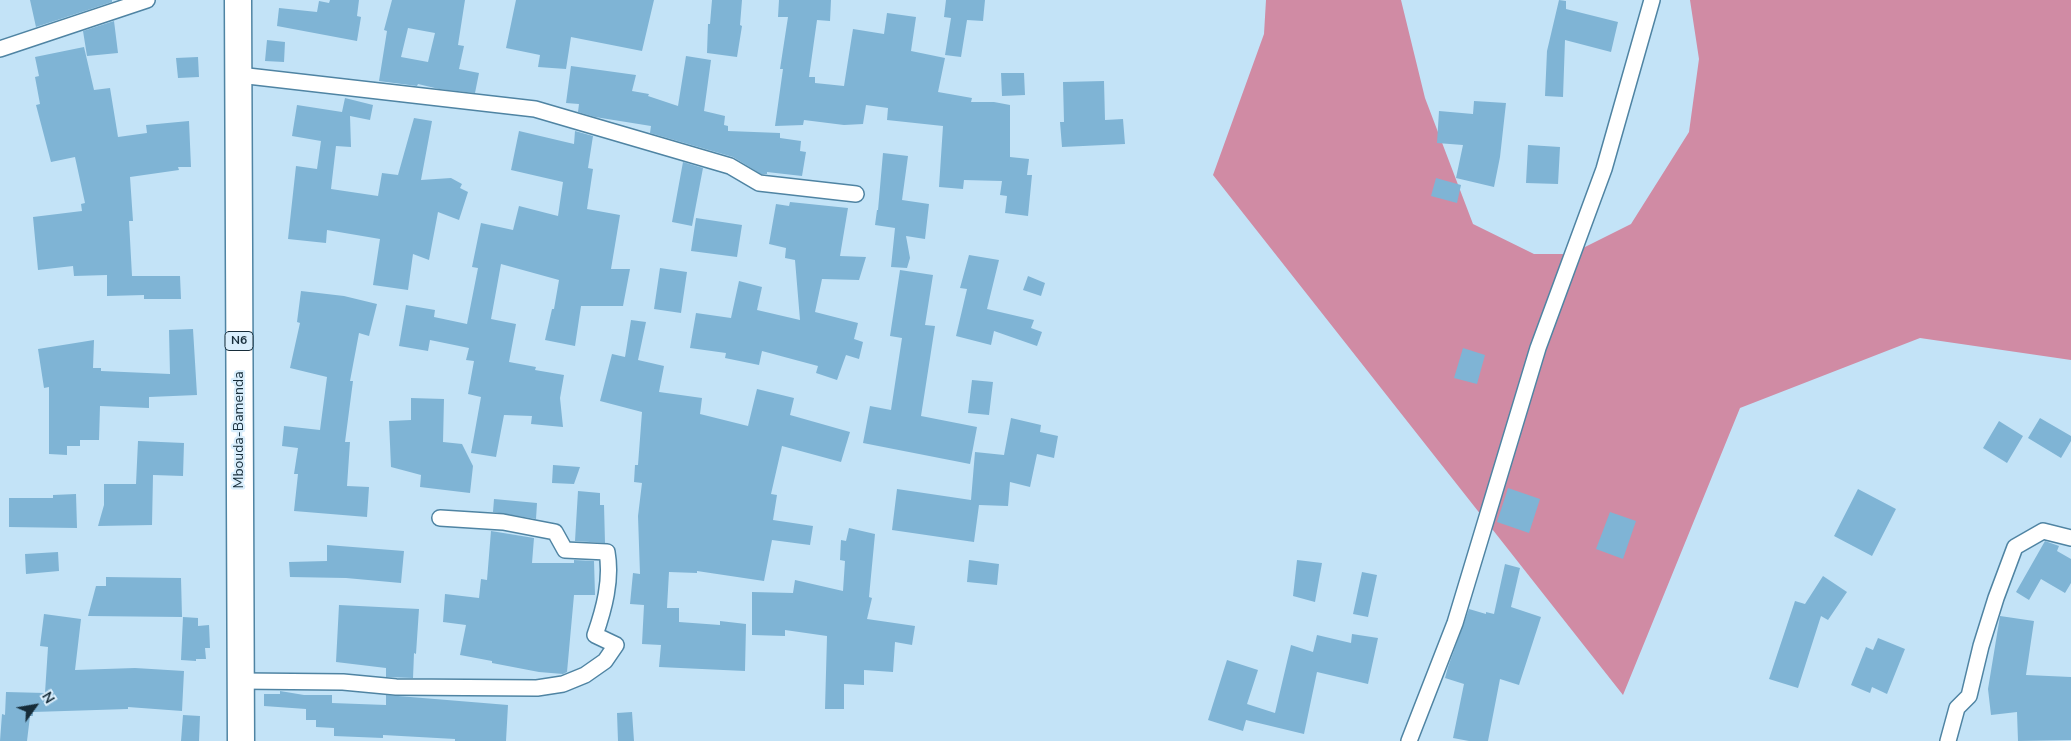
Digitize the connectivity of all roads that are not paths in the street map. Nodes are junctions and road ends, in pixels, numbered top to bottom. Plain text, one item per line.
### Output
1 (147, 0) edge
2 (238, 0) edge
3 (1652, 0) edge
4 (0, 49) edge
5 (240, 75) junction
6 (856, 194) dead end
7 (440, 518) dead end
8 (2071, 538) edge
9 (241, 681) junction
10 (241, 741) edge
11 (1409, 741) edge
12 (1948, 741) edge

1 - 4 street
2 - 5 highway, Mbouda-Bamenda / N6
3 - 11 street
5 - 6 street
5 - 9 highway, Mbouda-Bamenda / N6
7 - 9 street
8 - 12 street
9 - 10 highway, Mbouda-Bamenda / N6

